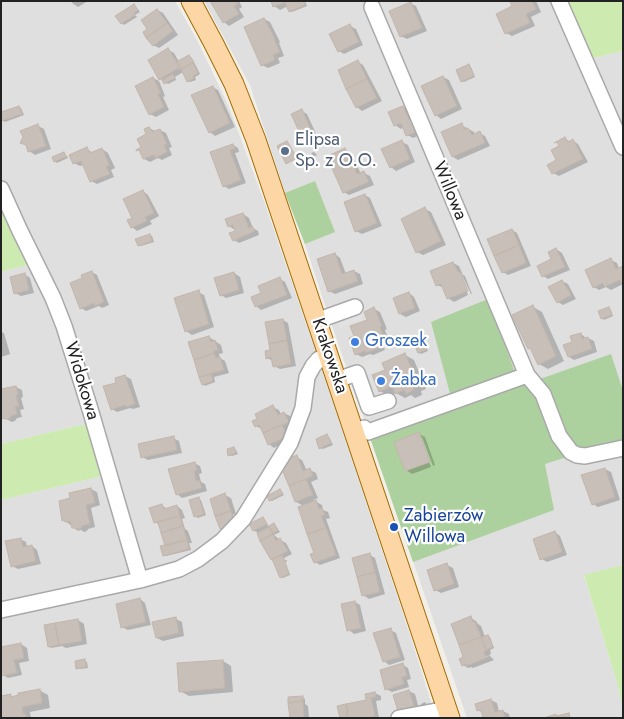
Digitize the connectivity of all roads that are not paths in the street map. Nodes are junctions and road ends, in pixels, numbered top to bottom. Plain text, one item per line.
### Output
1 (191, 1) edge
2 (559, 1) edge
3 (372, 7) dead end
4 (623, 147) edge
5 (1, 189) edge
6 (355, 308) dead end
7 (316, 320) junction
8 (328, 356) junction
9 (527, 376) junction
10 (337, 380) junction
11 (388, 401) dead end
12 (354, 432) junction
13 (623, 448) edge
14 (140, 580) junction
15 (1, 610) edge
16 (449, 713) edge
17 (399, 718) edge

1 - 7 main road, Krakowska
2 - 4 street
3 - 9 street, Willowa
5 - 14 street, Widokowa
6 - 7 street
7 - 8 main road, Krakowska
8 - 10 main road, Krakowska
8 - 14 street
9 - 12 street
9 - 13 street, Willowa
10 - 11 street
10 - 12 main road, Krakowska
12 - 16 main road, Krakowska
14 - 15 street
16 - 17 street

